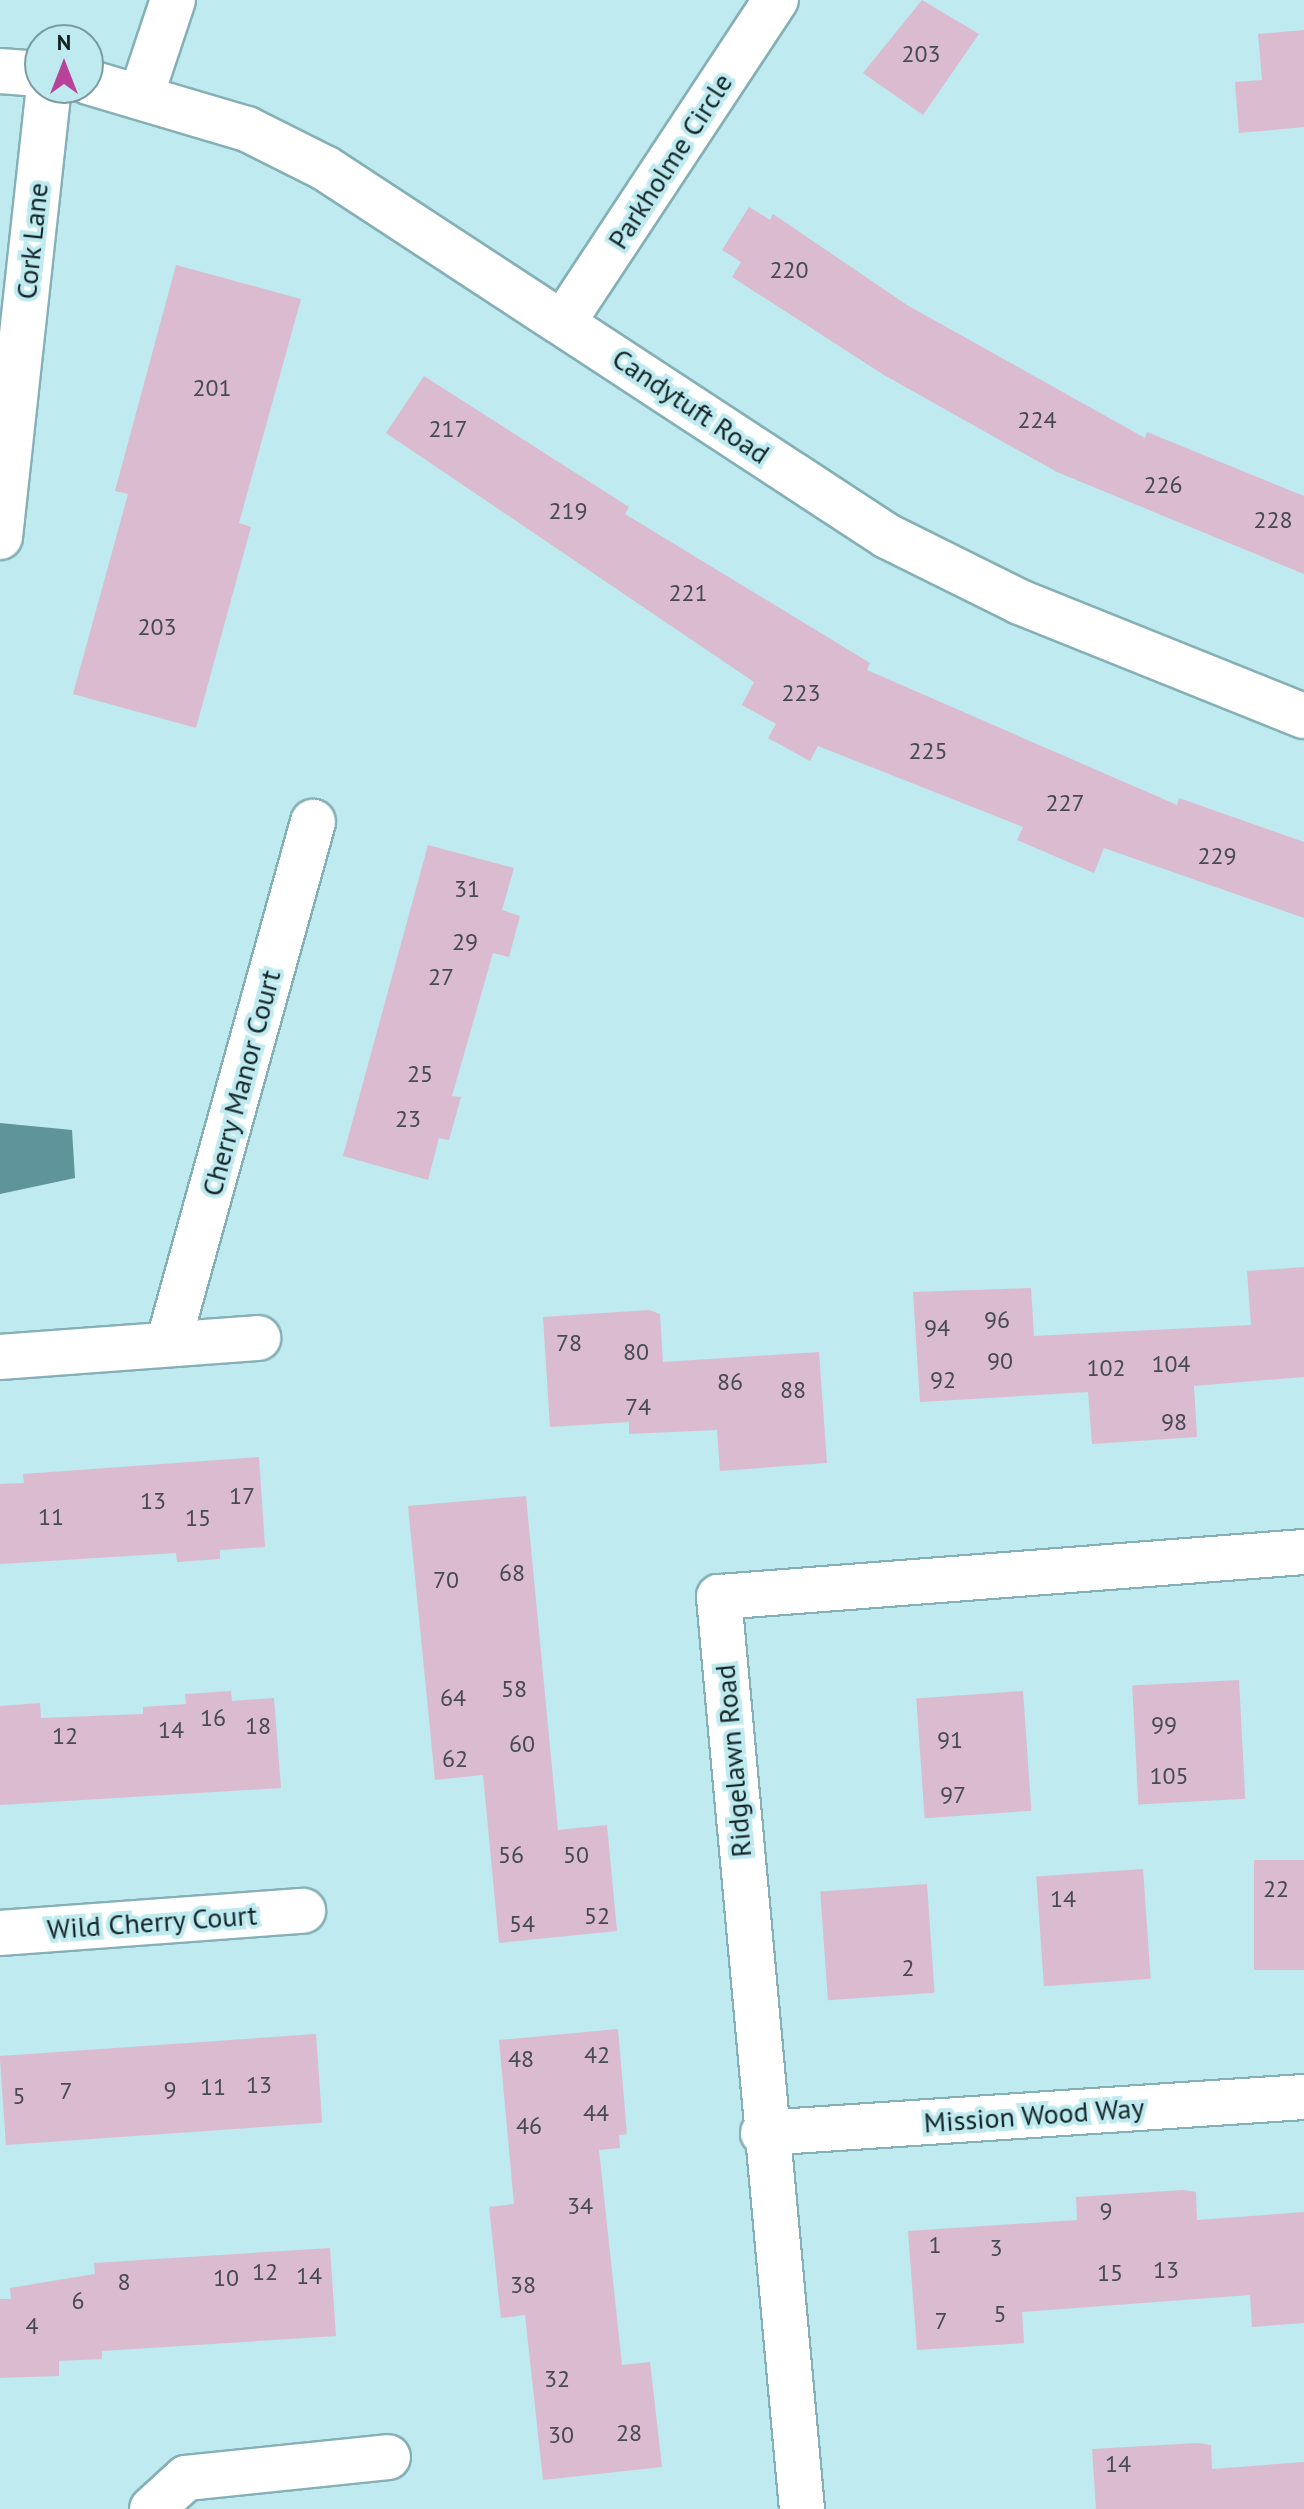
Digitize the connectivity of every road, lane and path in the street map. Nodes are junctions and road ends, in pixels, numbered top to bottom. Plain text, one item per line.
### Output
1 (173, 0) edge
2 (776, 0) edge
3 (0, 71) edge
4 (24, 73) edge
5 (104, 85) edge
6 (142, 93) junction
7 (47, 104) edge
8 (564, 321) junction
9 (0, 537) edge
10 (1304, 716) edge
11 (313, 822) dead end
12 (258, 1338) dead end
13 (168, 1344) junction
14 (0, 1357) edge
15 (1304, 1552) edge
16 (303, 1911) dead end
17 (0, 1933) edge
18 (1304, 2097) edge
19 (763, 2133) junction
20 (388, 2457) dead end
21 (152, 2509) edge
22 (802, 2509) edge

1 - 6 street
2 - 8 street, Parkholme Circle
3 - 4 street
5 - 6 street, Candytuft Road
6 - 8 street, Candytuft Road
7 - 9 street, Cork Lane
8 - 10 street, Candytuft Road
11 - 13 street, Cherry Manor Court
12 - 13 street
13 - 14 street
15 - 19 street, Ridgelawn Road
16 - 17 street, Wild Cherry Court
18 - 19 street, Mission Wood Way
19 - 22 street, Ridgelawn Road
20 - 21 street

